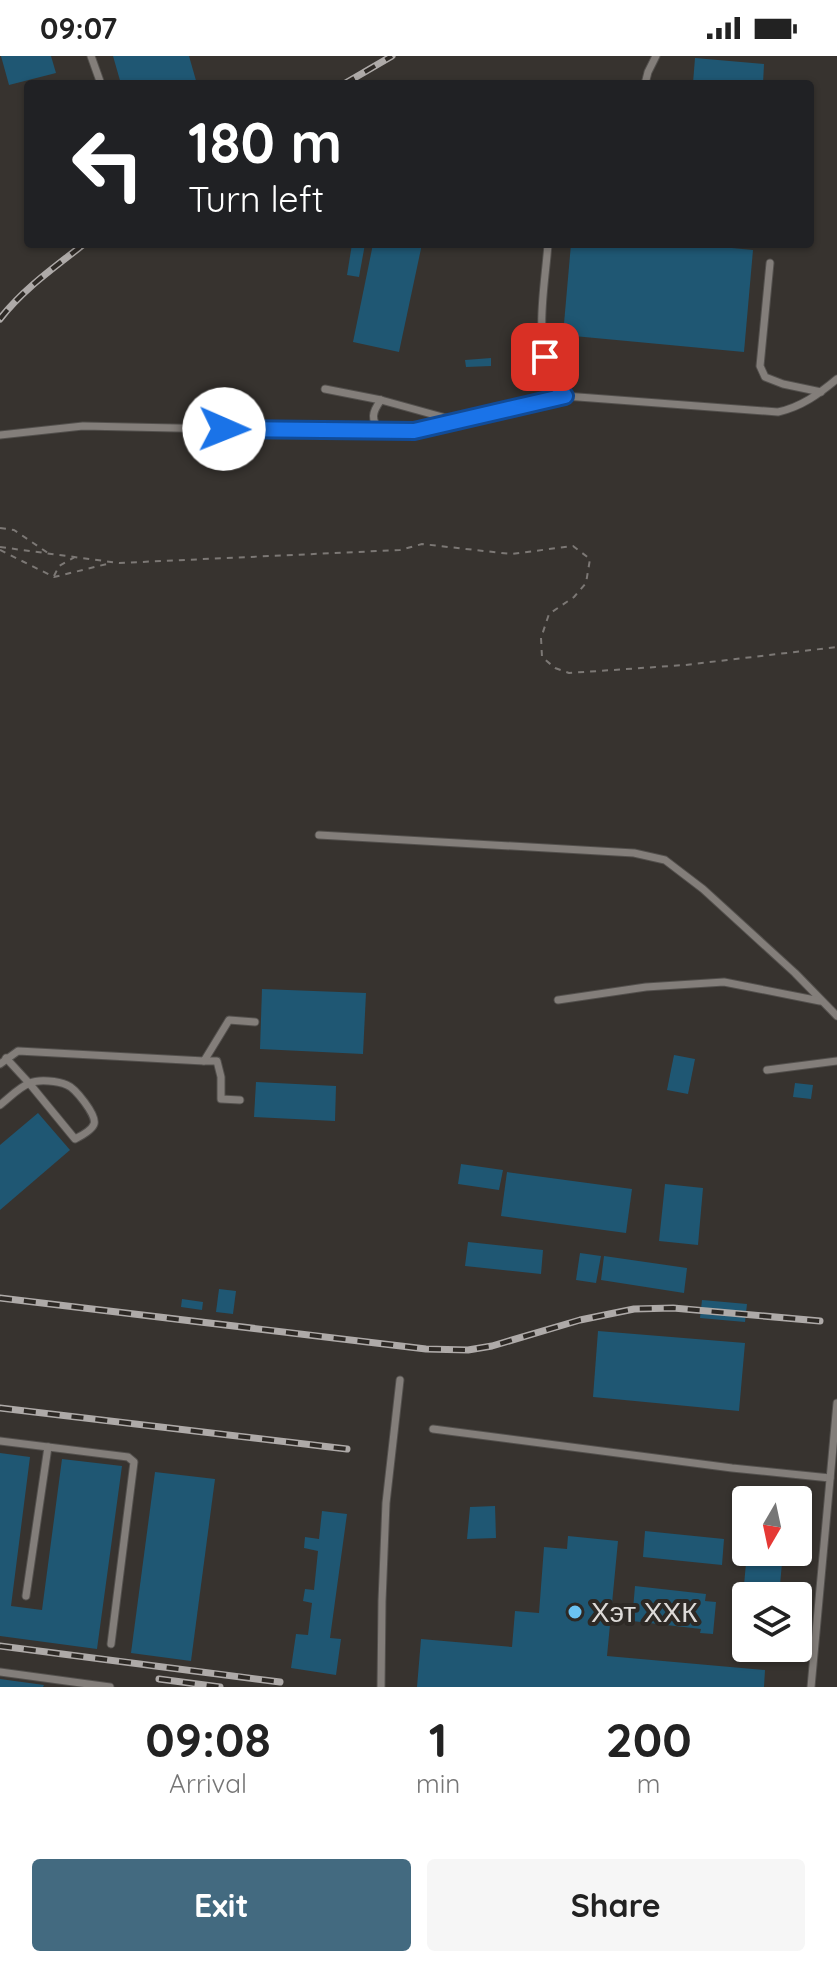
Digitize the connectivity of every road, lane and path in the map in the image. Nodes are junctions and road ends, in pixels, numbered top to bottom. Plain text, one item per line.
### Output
1 (91, 56) edge
2 (656, 56) edge
3 (100, 80) edge
4 (646, 80) edge
5 (548, 248) edge
6 (770, 263) dead end
7 (837, 379) edge
8 (325, 389) dead end
9 (821, 392) junction
10 (565, 396) junction
11 (381, 400) junction
12 (457, 421) junction
13 (381, 431) junction
14 (0, 435) edge
15 (0, 528) edge
16 (0, 548) edge
17 (49, 553) junction
18 (76, 557) junction
19 (115, 562) junction
20 (54, 577) junction
21 (837, 647) edge
22 (319, 835) dead end
23 (558, 1000) dead end
24 (822, 1001) junction
25 (837, 1016) edge
26 (255, 1022) dead end
27 (3, 1061) edge
28 (204, 1061) junction
29 (837, 1061) edge
30 (767, 1070) dead end
31 (29, 1083) junction
32 (240, 1100) dead end
33 (0, 1105) edge
34 (400, 1380) dead end
35 (837, 1403) edge
36 (433, 1429) dead end
37 (0, 1441) edge
38 (48, 1447) junction
39 (830, 1478) junction
40 (26, 1596) dead end
41 (111, 1644) dead end
42 (0, 1672) edge
43 (110, 1687) edge
44 (381, 1687) edge
45 (811, 1687) edge

1 - 3 lane
2 - 4 lane
5 - 10 lane
6 - 9 lane
7 - 9 lane
8 - 11 lane
9 - 10 lane
10 - 12 lane
11 - 12 lane
11 - 13 lane
12 - 13 lane
13 - 14 lane
15 - 17 path
16 - 17 path
16 - 20 path
17 - 18 path
18 - 19 path
18 - 20 path
19 - 20 path
19 - 21 path
22 - 24 lane
23 - 24 lane
24 - 25 lane
26 - 28 lane
27 - 28 lane
27 - 31 lane
28 - 32 lane
29 - 30 lane
31 - 31 lane
31 - 33 lane
34 - 44 lane
35 - 39 lane
36 - 39 lane
37 - 38 lane
38 - 40 lane
38 - 41 lane
39 - 45 lane
42 - 43 lane

